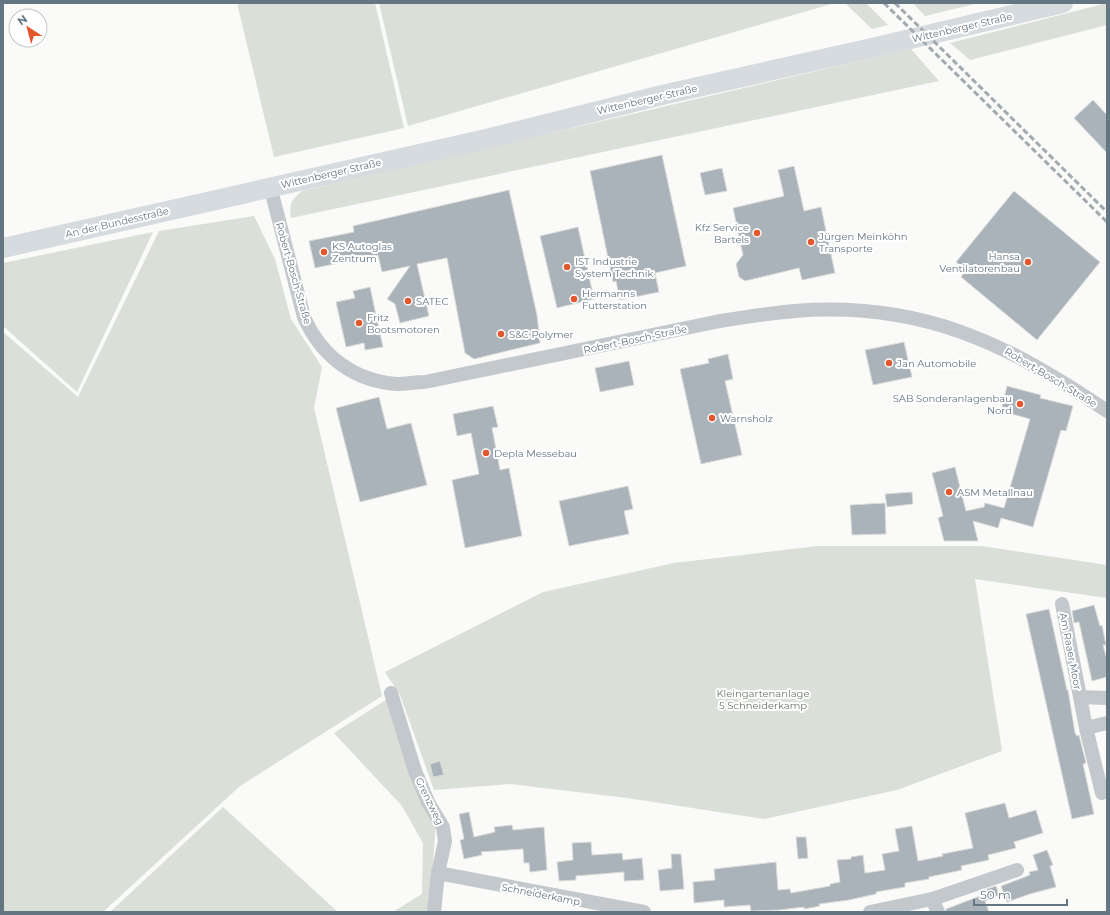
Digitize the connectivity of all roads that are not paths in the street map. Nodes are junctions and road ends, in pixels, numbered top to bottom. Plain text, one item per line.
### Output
1 (1063, 3) edge
2 (270, 186) junction
3 (230, 196) joint
4 (3, 248) edge
5 (1107, 411) edge
6 (1062, 604) dead end
7 (391, 693) dead end
8 (1080, 697) junction
9 (1107, 698) edge
10 (1107, 723) edge
11 (1086, 728) junction
12 (1102, 793) dead end
13 (1017, 870) dead end
14 (438, 874) junction
15 (932, 899) junction
16 (434, 912) edge
17 (644, 912) edge
18 (870, 912) edge
19 (938, 912) edge

1 - 2 main road, Wittenberger Straße
2 - 3 main road, Wittenberger Straße
2 - 5 street, Robert-Bosch-Straße
3 - 4 main road, An der Bundesstraße
6 - 8 street, Am Raaer Moor
7 - 14 street, Grenzweg
8 - 9 street, Am Raaer Moor
8 - 11 street, Am Raaer Moor
10 - 11 street
11 - 12 street, Am Raaer Moor
13 - 15 street
14 - 16 street, Grenzweg
14 - 17 street, Schneiderkamp
15 - 18 street
15 - 19 street

